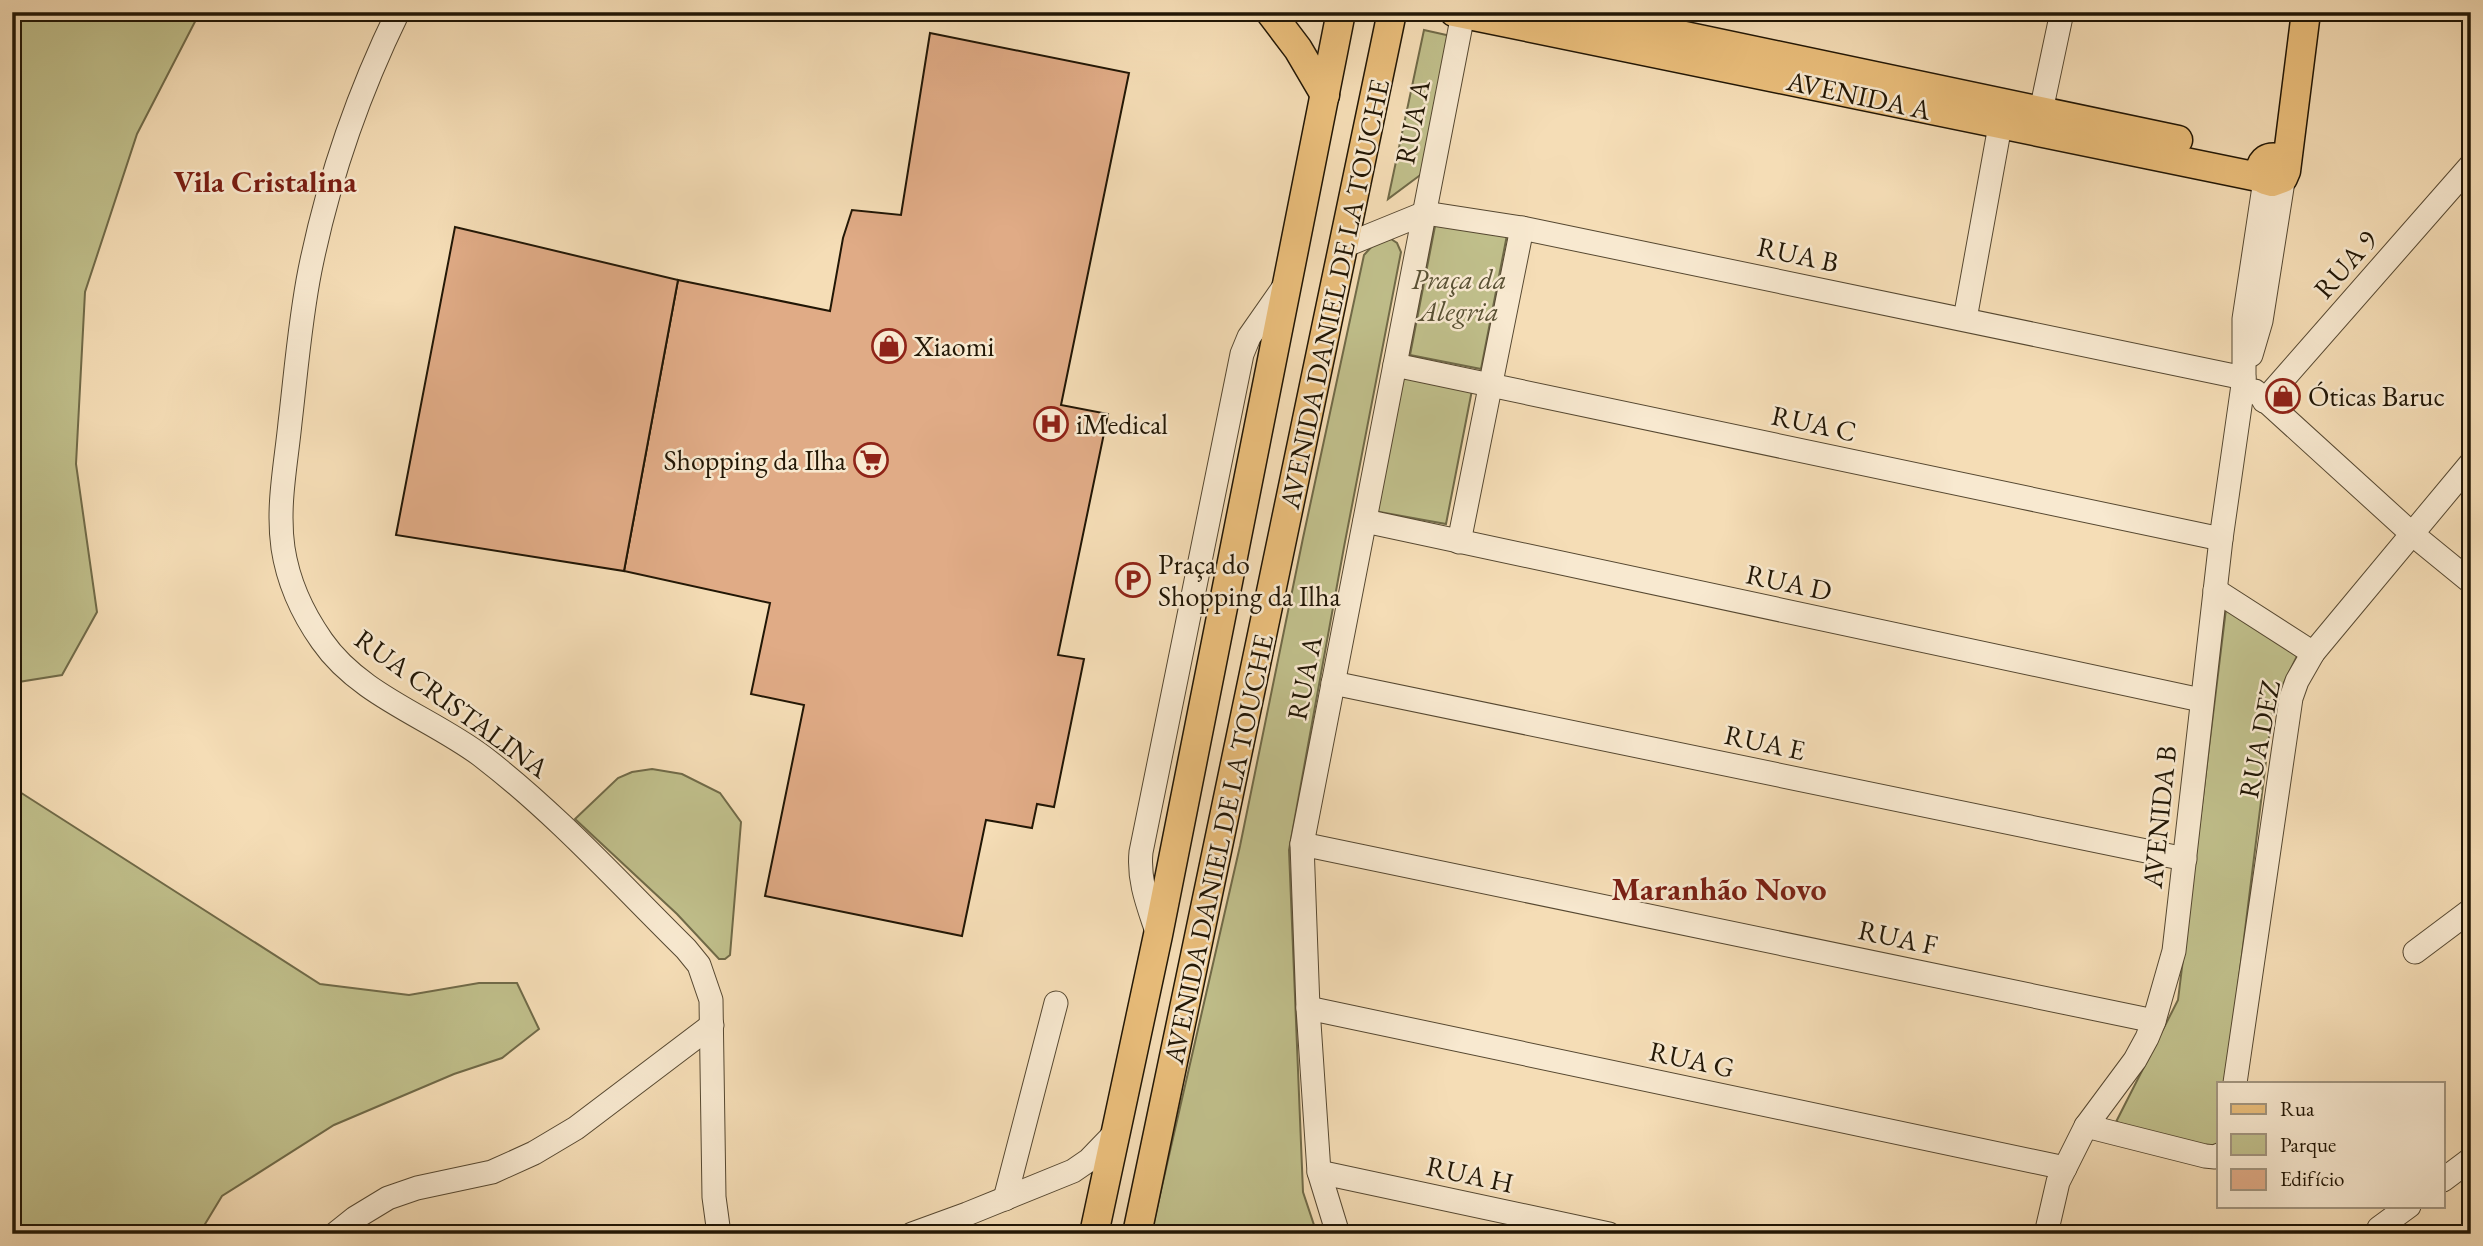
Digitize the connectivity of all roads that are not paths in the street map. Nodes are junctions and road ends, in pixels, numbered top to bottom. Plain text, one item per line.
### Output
1 (398, 12) edge
2 (1270, 12) edge
3 (1341, 12) edge
4 (1392, 12) edge
5 (1571, 12) edge
6 (2062, 12) edge
7 (2289, 12) edge
8 (2306, 12) edge
9 (1459, 13) edge
10 (1662, 33) edge
11 (1325, 95) junction
12 (2002, 114) junction
13 (2039, 122) junction
14 (2471, 165) edge
15 (2272, 169) junction
16 (1425, 213) junction
17 (1522, 228) junction
18 (1344, 246) junction
19 (1965, 319) junction
20 (1395, 365) junction
21 (2244, 378) junction
22 (1491, 384) junction
23 (2264, 401) junction
24 (2471, 463) edge
25 (1365, 520) junction
26 (2410, 533) junction
27 (2221, 539) junction
28 (1459, 542) junction
29 (2471, 582) edge
30 (2215, 590) junction
31 (2313, 653) junction
32 (1333, 683) junction
33 (2201, 700) junction
34 (1301, 844) junction
35 (2186, 859) junction
36 (2471, 910) edge
37 (2415, 952) dead end
38 (1056, 1003) dead end
39 (1308, 1008) junction
40 (2154, 1021) junction
41 (712, 1025) junction
42 (2235, 1082) edge
43 (2086, 1126) junction
44 (1116, 1132) junction
45 (2217, 1156) edge
46 (2471, 1159) edge
47 (2064, 1168) junction
48 (1319, 1172) junction
49 (2444, 1179) edge
50 (1005, 1199) junction
51 (2406, 1208) edge
52 (2379, 1228) dead end
53 (335, 1234) edge
54 (719, 1234) edge
55 (912, 1234) edge
56 (1094, 1234) edge
57 (1137, 1234) edge
58 (1338, 1234) edge
59 (1609, 1234) edge
60 (2046, 1234) edge

1 - 41 street, RUA CRISTALINA
2 - 11 main road
3 - 11 main road, AVENIDA DANIEL DE LA TOUCHE
4 - 18 main road, AVENIDA DANIEL DE LA TOUCHE
5 - 10 main road, AVENIDA A
6 - 13 street
7 - 15 main road
8 - 15 main road
9 - 10 main road, AVENIDA A
9 - 16 street, RUA A
10 - 12 main road, AVENIDA A
11 - 44 main road, AVENIDA DANIEL DE LA TOUCHE
12 - 13 main road, AVENIDA A
12 - 19 street
13 - 15 main road, AVENIDA A
14 - 23 street, RUA 9
15 - 21 street, AVENIDA B
16 - 17 street, RUA B
16 - 18 street
16 - 20 street, RUA A
17 - 19 street, RUA B
17 - 22 street
18 - 57 main road, AVENIDA DANIEL DE LA TOUCHE
19 - 21 street, RUA B
20 - 22 street, RUA C
20 - 25 street, RUA A
21 - 23 street
21 - 27 street, AVENIDA B
22 - 27 street, RUA C
22 - 28 street
23 - 26 street
24 - 26 street, RUA DEZ
25 - 28 street, RUA D
25 - 32 street, RUA A
26 - 29 street
26 - 31 street, RUA DEZ
27 - 30 street, AVENIDA B
28 - 33 street, RUA D
30 - 31 street
30 - 33 street, AVENIDA B
31 - 42 street, RUA DEZ
32 - 34 street, RUA A
32 - 35 street, RUA E
33 - 35 street, AVENIDA B
34 - 39 street, RUA A
34 - 40 street, RUA F
35 - 40 street, AVENIDA B
36 - 37 street
38 - 50 street
39 - 47 street, RUA G
39 - 48 street, RUA A
40 - 43 street, AVENIDA B
41 - 53 street
41 - 54 street, RUA CRISTALINA
43 - 45 street
43 - 47 street, AVENIDA B
44 - 50 street
44 - 56 main road, AVENIDA DANIEL DE LA TOUCHE
46 - 49 street
47 - 60 street, AVENIDA B
48 - 58 street, RUA A
48 - 59 street, RUA H
50 - 55 street
51 - 52 street

